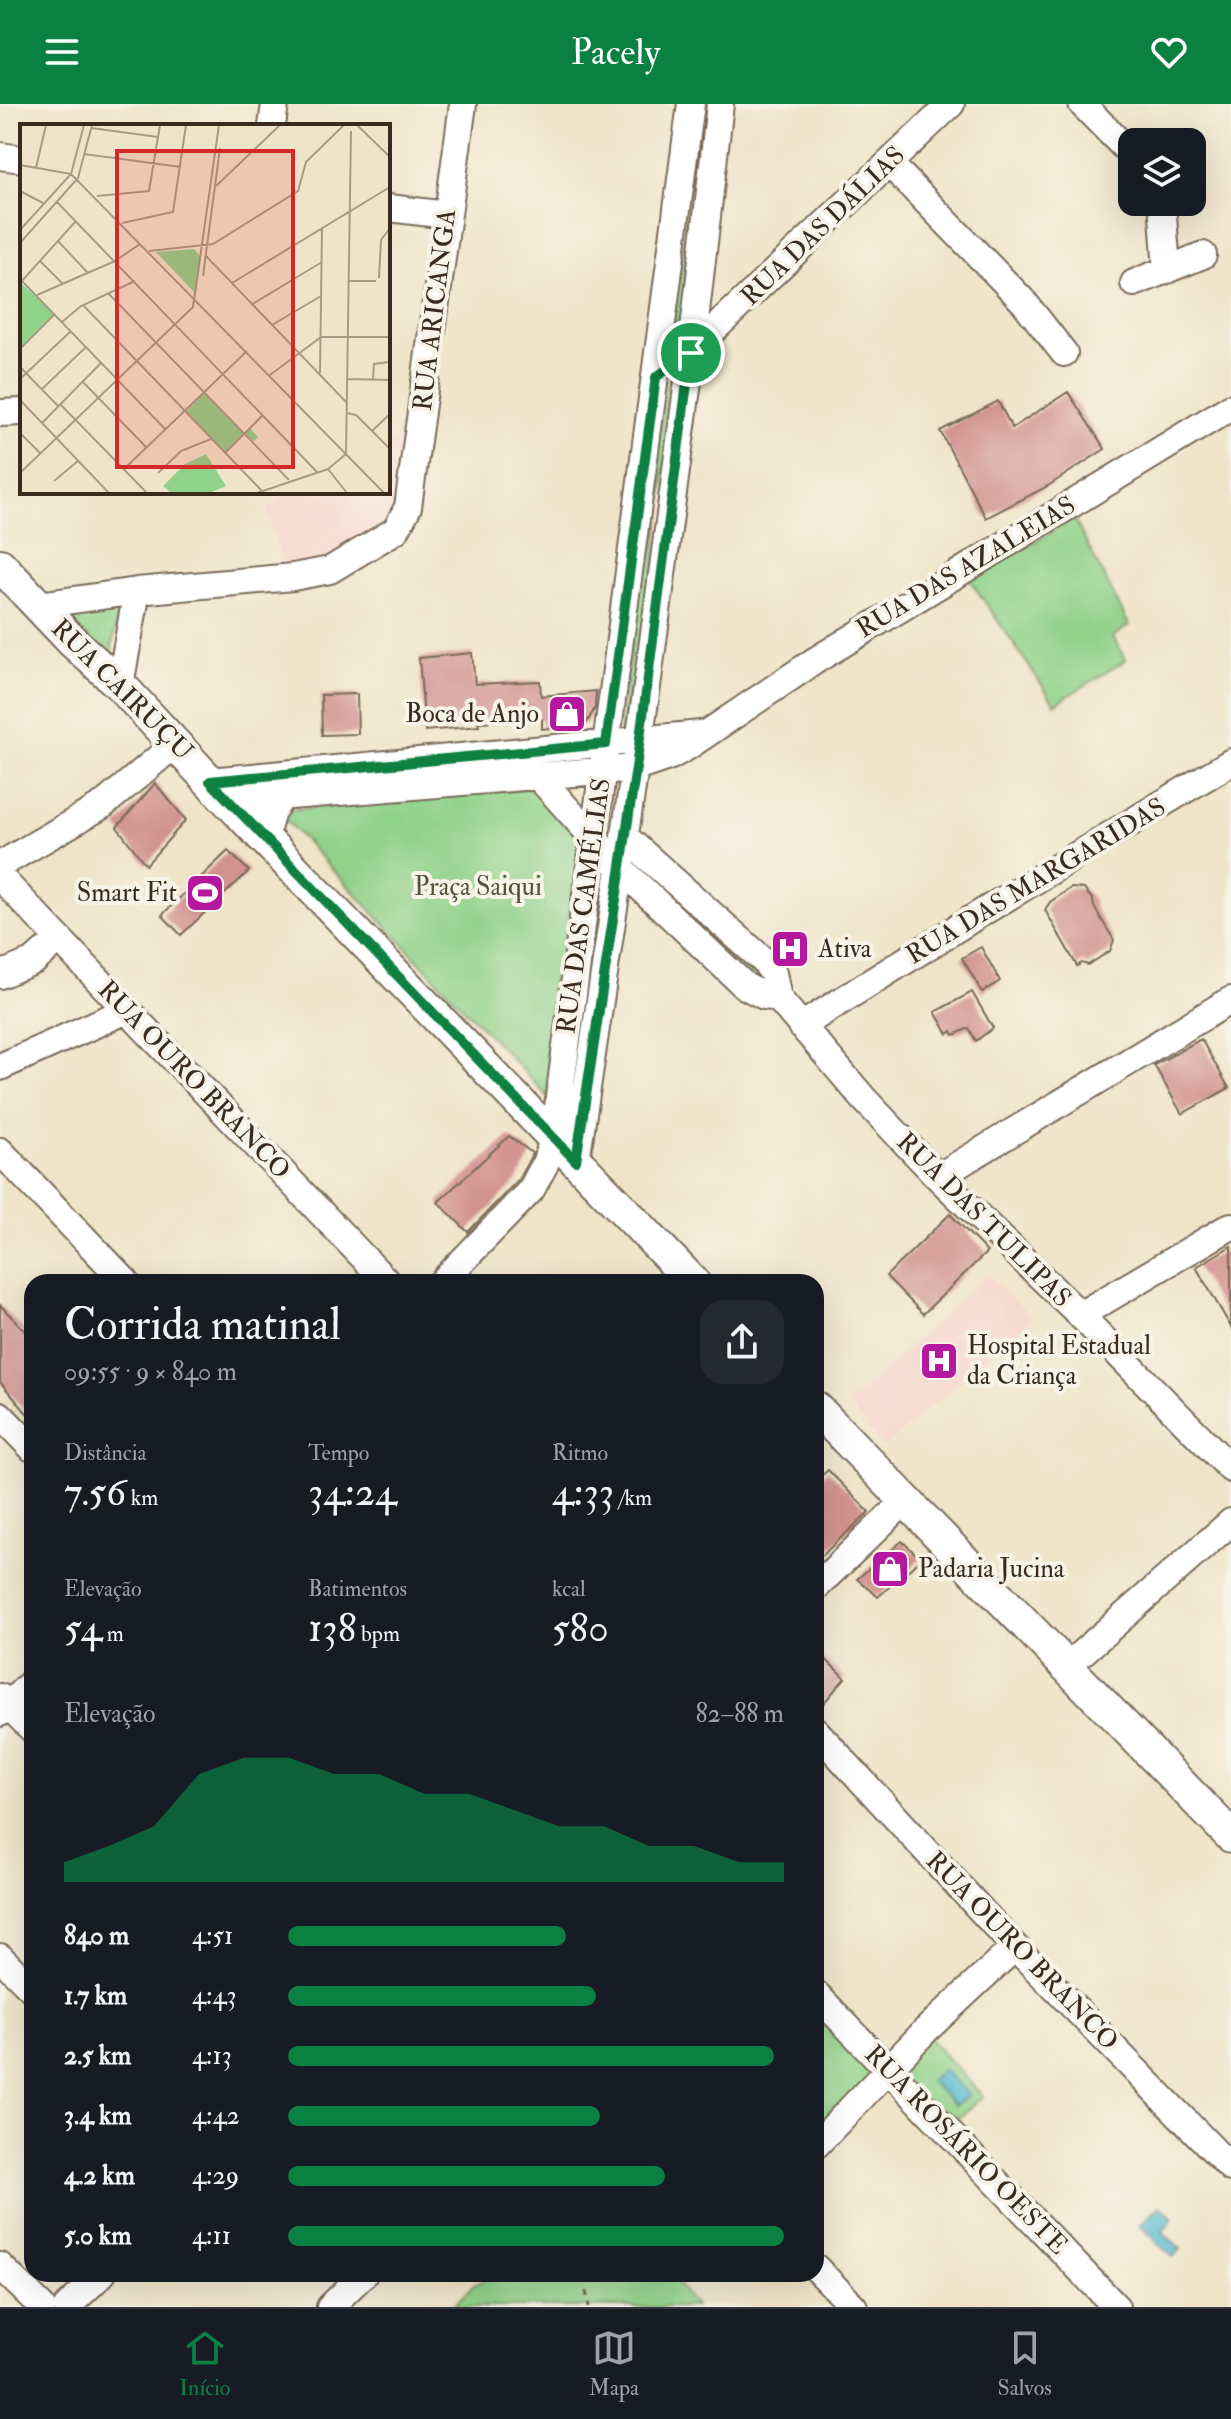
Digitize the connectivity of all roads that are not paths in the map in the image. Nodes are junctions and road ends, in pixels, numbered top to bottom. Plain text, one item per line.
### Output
1 (275, 104) edge
2 (463, 104) edge
3 (691, 104) edge
4 (720, 104) edge
5 (951, 104) edge
6 (1082, 104) edge
7 (272, 124) edge
8 (1118, 141) edge
9 (0, 156) edge
10 (20, 159) edge
11 (889, 163) junction
12 (390, 208) edge
13 (448, 215) junction
14 (1163, 216) edge
15 (1203, 255) dead end
16 (1167, 270) junction
17 (1134, 283) dead end
18 (691, 353) junction
19 (1064, 353) dead end
20 (656, 377) junction
21 (1231, 407) edge
22 (20, 412) edge
23 (0, 413) edge
24 (0, 565) edge
25 (137, 591) junction
26 (38, 605) junction
27 (120, 685) junction
28 (704, 733) junction
29 (639, 741) junction
30 (175, 744) junction
31 (605, 758) junction
32 (1231, 762) edge
33 (636, 768) junction
34 (416, 773) junction
35 (537, 775) junction
36 (219, 791) junction
37 (278, 797) junction
38 (262, 836) junction
39 (624, 836) junction
40 (593, 838) junction
41 (0, 865) edge
42 (620, 868) junction
43 (0, 877) edge
44 (59, 939) junction
45 (0, 975) edge
46 (778, 998) junction
47 (1231, 1000) edge
48 (127, 1010) junction
49 (801, 1026) junction
50 (0, 1067) edge
51 (554, 1137) junction
52 (0, 1151) edge
53 (576, 1161) junction
54 (938, 1177) junction
55 (1231, 1226) edge
56 (118, 1274) edge
57 (379, 1274) edge
58 (450, 1274) edge
59 (685, 1274) edge
60 (1080, 1315) junction
61 (0, 1415) edge
62 (824, 1416) edge
63 (24, 1440) edge
64 (1231, 1469) edge
65 (906, 1500) junction
66 (1231, 1522) edge
67 (824, 1579) edge
68 (1067, 1666) junction
69 (24, 1688) edge
70 (3, 1705) edge
71 (24, 1722) edge
72 (824, 1740) edge
73 (1231, 1836) edge
74 (1015, 1947) junction
75 (0, 1957) edge
76 (24, 1981) edge
77 (824, 2002) edge
78 (889, 2068) junction
79 (824, 2137) edge
80 (1231, 2168) edge
81 (0, 2266) edge
82 (824, 2276) edge
83 (94, 2282) edge
84 (356, 2282) edge
85 (42, 2307) edge
86 (67, 2307) edge
87 (330, 2307) edge
88 (854, 2307) edge
89 (1116, 2307) edge

1 - 7 street
2 - 13 street, RUA ARICANGA
3 - 20 street, RUA DAS CAMÉLIAS
4 - 18 street, RUA DAS CAMÉLIAS
5 - 11 street, RUA DAS DÁLIAS
6 - 8 street
9 - 10 street
11 - 18 street, RUA DAS DÁLIAS
11 - 19 street
12 - 13 street
13 - 25 street, RUA ARICANGA
14 - 16 street
15 - 16 street
16 - 17 street
18 - 20 street, RUA DAS DÁLIAS
18 - 29 street, RUA DAS CAMÉLIAS
20 - 31 street, RUA DAS CAMÉLIAS
21 - 28 street, RUA DAS AZALEIAS
22 - 23 street
24 - 26 main road, RUA CAIRUÇU
25 - 26 street, RUA ARICANGA
25 - 27 street
26 - 27 main road, RUA CAIRUÇU
27 - 30 main road, RUA CAIRUÇU
28 - 29 street, RUA DAS AZALEIAS
28 - 33 street, RUA DAS AZALEIAS
29 - 31 street
29 - 33 street, RUA DAS CAMÉLIAS
30 - 36 main road, RUA CAIRUÇU
30 - 41 street
31 - 33 street
31 - 34 street
31 - 35 street
31 - 40 street, RUA DAS CAMÉLIAS
32 - 49 street, RUA DAS MARGARIDAS
33 - 39 street, RUA DAS CAMÉLIAS
34 - 35 street
34 - 36 street
34 - 37 street
35 - 40 street, RUA DAS TULIPAS
36 - 37 street
36 - 38 main road, RUA CAIRUÇU
37 - 38 main road
38 - 51 main road, RUA CAIRUÇU
39 - 42 street, RUA DAS CAMÉLIAS
39 - 46 street, RUA DAS TULIPAS
40 - 42 street, RUA DAS TULIPAS
40 - 51 street, RUA DAS CAMÉLIAS
42 - 46 street, RUA DAS TULIPAS
42 - 53 street, RUA DAS CAMÉLIAS
43 - 44 street, RUA OURO BRANCO
44 - 45 street
44 - 48 street, RUA OURO BRANCO
46 - 49 street, RUA DAS TULIPAS
47 - 54 street
48 - 50 street
48 - 57 street, RUA OURO BRANCO
49 - 54 street, RUA DAS TULIPAS
51 - 53 main road, RUA CAIRUÇU
51 - 58 street, RUA DAS CAMÉLIAS
52 - 56 street
53 - 59 main road, RUA CAIRUÇU
54 - 60 street, RUA DAS TULIPAS
55 - 60 street
60 - 64 street, RUA DAS TULIPAS
61 - 63 street
62 - 65 main road
65 - 67 street
65 - 68 main road
66 - 68 street
68 - 73 main road
69 - 70 street
70 - 71 street
72 - 74 street, RUA OURO BRANCO
74 - 78 street
74 - 80 street, RUA OURO BRANCO
75 - 76 street
77 - 78 street, RUA ROSÁRIO OESTE
78 - 79 street
78 - 89 street, RUA ROSÁRIO OESTE
81 - 85 street
82 - 88 street
83 - 86 street
84 - 87 street

